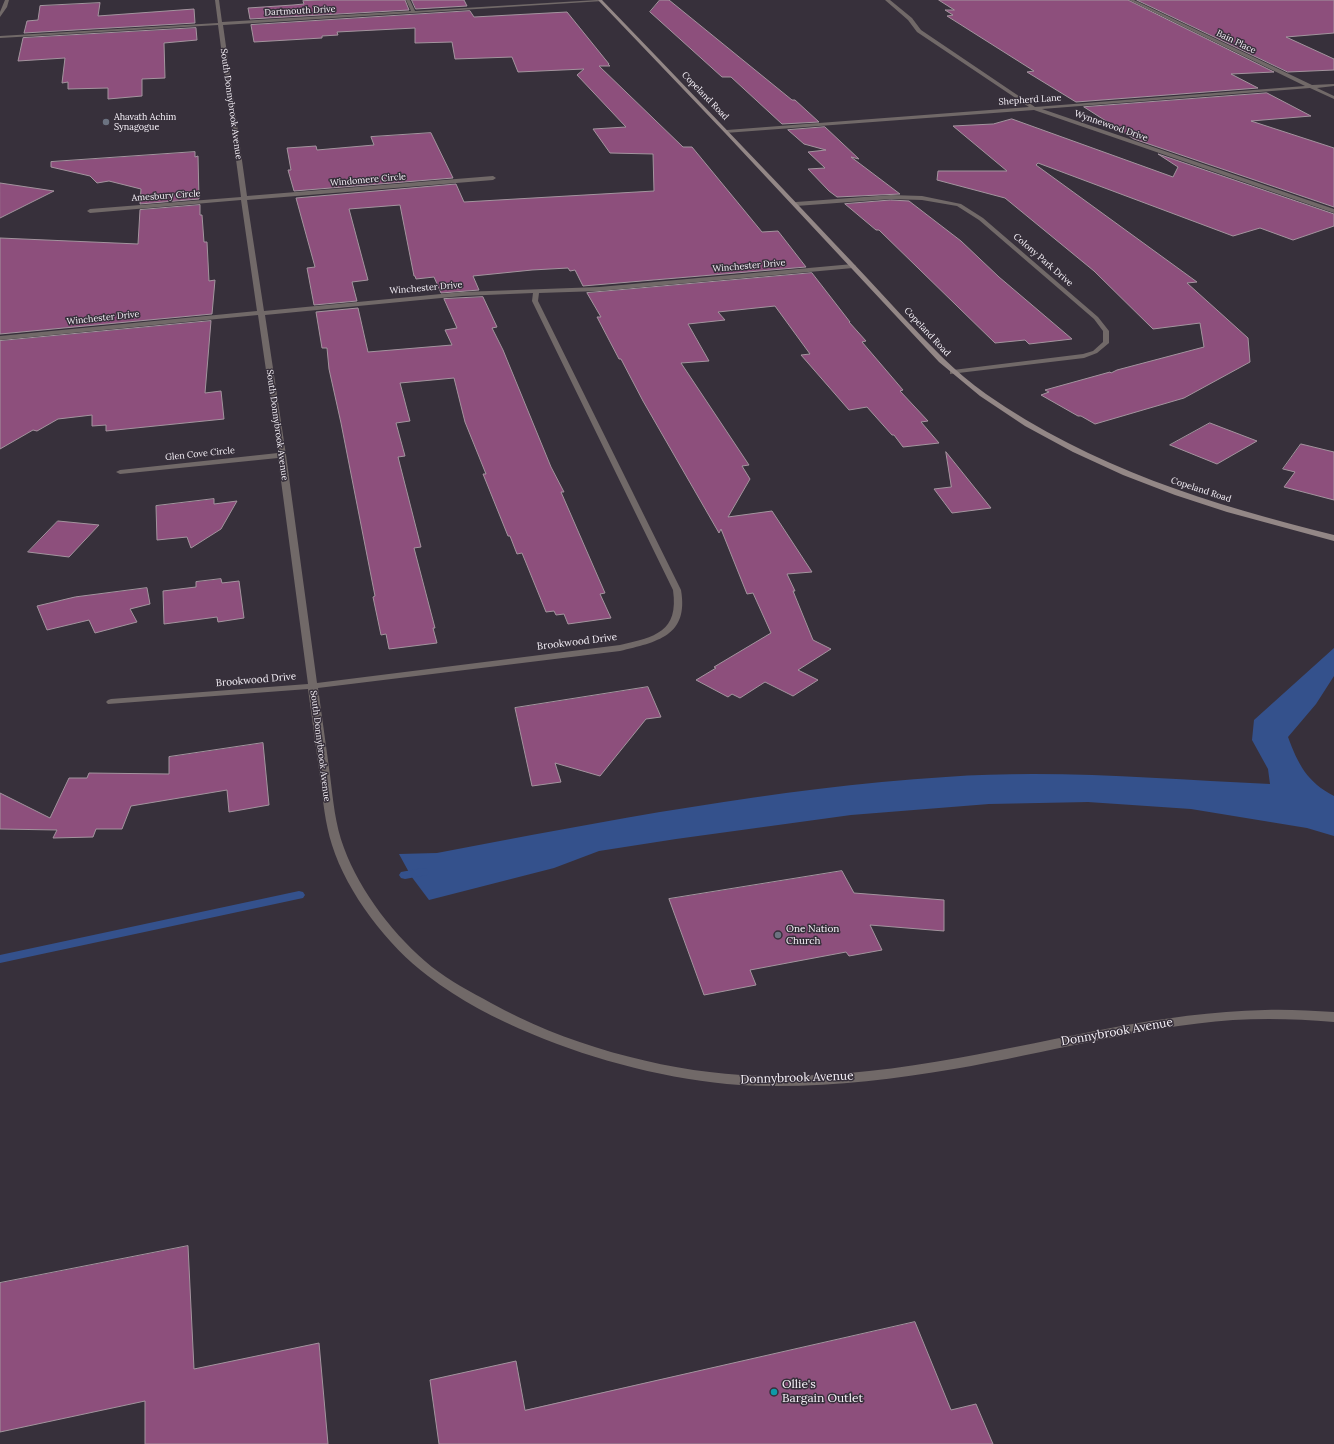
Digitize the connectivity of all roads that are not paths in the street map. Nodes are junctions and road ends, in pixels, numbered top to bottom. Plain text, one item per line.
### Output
1 (7, 0) edge
2 (217, 0) edge
3 (408, 0) edge
4 (601, 0) edge
5 (887, 0) edge
6 (1131, 0) edge
7 (413, 12) junction
8 (0, 16) edge
9 (220, 24) junction
10 (0, 37) edge
11 (1334, 85) edge
12 (1310, 87) junction
13 (1334, 98) edge
14 (1034, 108) junction
15 (727, 132) junction
16 (493, 178) dead end
17 (244, 199) junction
18 (796, 204) junction
19 (90, 210) dead end
20 (1334, 211) edge
21 (853, 266) junction
22 (536, 291) junction
23 (260, 312) junction
24 (0, 338) edge
25 (953, 372) junction
26 (282, 455) junction
27 (120, 472) dead end
28 (1334, 538) edge
29 (313, 686) junction
30 (111, 702) dead end
31 (339, 850) joint
32 (1334, 1017) edge

1 - 8 street
2 - 9 street, South Donnybrook Avenue
3 - 7 street
4 - 7 street, Dartmouth Drive
4 - 15 street, Copeland Road
5 - 14 street, Wynnewood Drive
6 - 12 street, Bain Place
7 - 9 street, Dartmouth Drive
9 - 10 street, Dartmouth Drive
9 - 17 street, South Donnybrook Avenue
11 - 12 street, Shepherd Lane
12 - 13 street, Bain Place
12 - 14 street, Shepherd Lane
14 - 15 street, Shepherd Lane
14 - 20 street, Wynnewood Drive
15 - 18 street, Copeland Road
16 - 17 street, Windomere Circle
17 - 19 street, Amesbury Circle
17 - 23 street, South Donnybrook Avenue
18 - 21 street, Copeland Road
18 - 25 street, Colony Park Drive
21 - 22 street, Winchester Drive
21 - 25 street, Copeland Road
22 - 23 street, Winchester Drive
22 - 29 street, Brookwood Drive
23 - 24 street, Winchester Drive
23 - 26 street, South Donnybrook Avenue
25 - 28 street, Copeland Road
26 - 27 street, Glen Cove Circle
26 - 29 street, South Donnybrook Avenue
29 - 30 street, Brookwood Drive
29 - 31 street, South Donnybrook Avenue
31 - 32 street, Donnybrook Avenue

